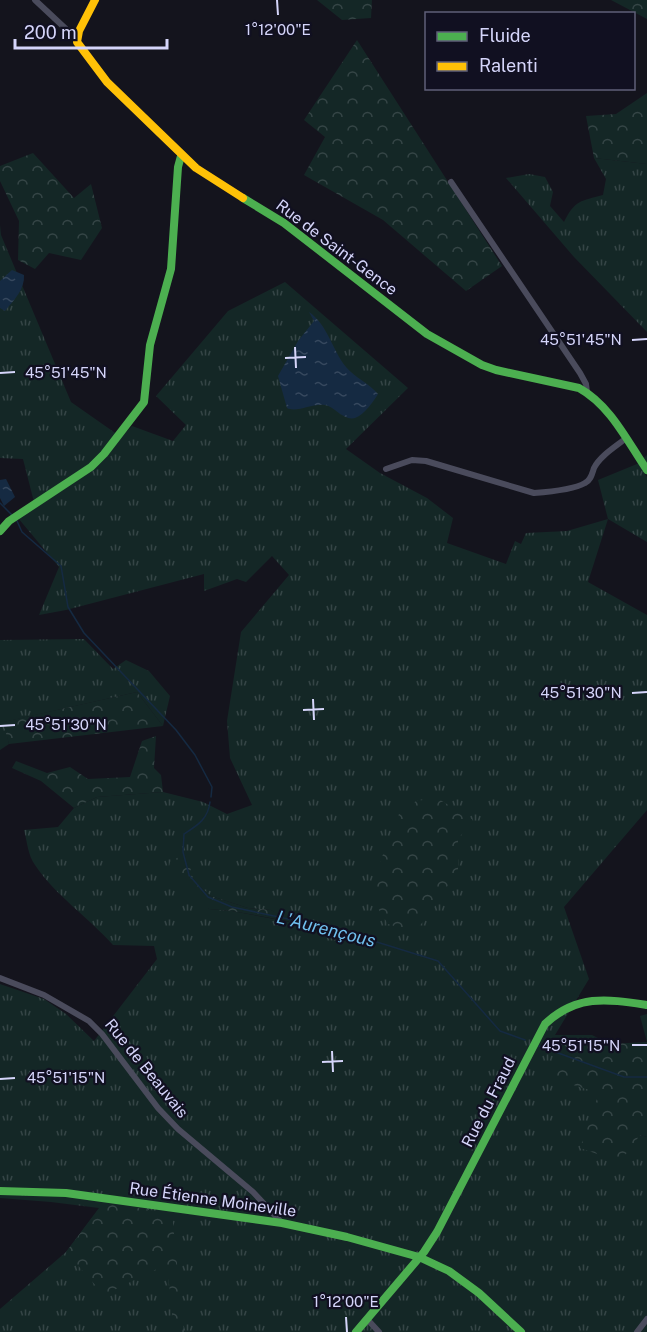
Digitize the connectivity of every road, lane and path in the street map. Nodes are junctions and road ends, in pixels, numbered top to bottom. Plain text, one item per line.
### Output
1 (35, 0) edge
2 (96, 0) edge
3 (76, 36) junction
4 (181, 156) junction
5 (451, 182) dead end
6 (587, 392) junction
7 (625, 439) junction
8 (386, 469) dead end
9 (647, 470) edge
10 (0, 531) edge
11 (0, 978) edge
12 (647, 1005) edge
13 (0, 1191) edge
14 (282, 1223) junction
15 (428, 1246) junction
16 (403, 1253) junction
17 (419, 1257) junction
18 (436, 1265) junction
19 (410, 1268) junction
20 (367, 1319) junction
21 (647, 1319) edge
22 (356, 1332) edge
23 (379, 1332) edge
24 (520, 1332) edge
25 (637, 1332) edge

1 - 3 street, Rue de Saint-Gence
2 - 3 street
3 - 4 street, Rue de Saint-Gence
4 - 6 street, Rue de Saint-Gence
4 - 10 street
5 - 6 street
6 - 7 street, Rue de Saint-Gence
7 - 8 street
7 - 9 street, Rue de Saint-Gence
11 - 14 street, Rue de Beauvais
12 - 15 street, Rue du Fraud
13 - 14 street, Rue Étienne Moineville
14 - 16 street, Rue Étienne Moineville
15 - 17 street, Rue du Fraud
15 - 18 street
16 - 17 street, Rue Étienne Moineville
16 - 19 street
17 - 18 street, Rue Étienne Moineville
17 - 19 street, Rue du Fraud
18 - 24 street, Rue Étienne Moineville
19 - 20 street, Rue du Fraud
20 - 22 street, Rue du Fraud
20 - 23 street
21 - 25 street

